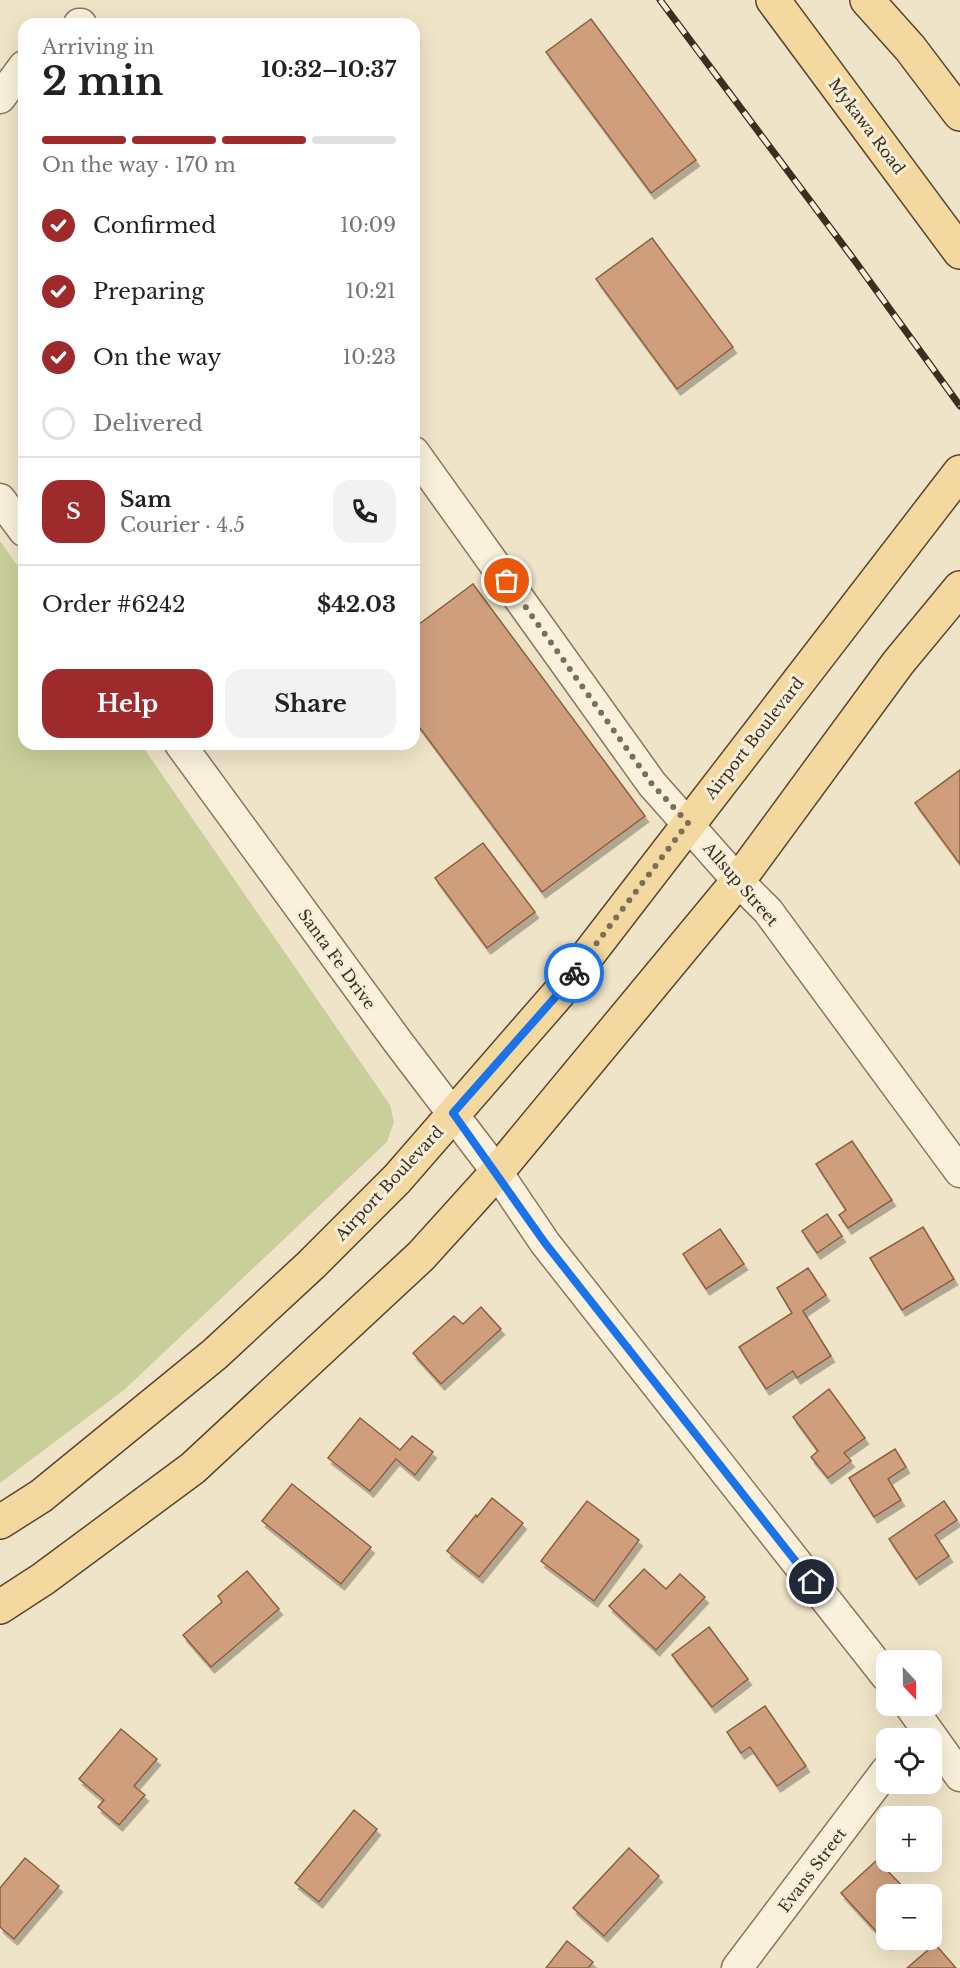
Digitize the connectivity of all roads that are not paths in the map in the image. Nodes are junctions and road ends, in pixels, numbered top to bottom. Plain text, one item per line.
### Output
1 (773, 0) edge
2 (867, 0) edge
3 (18, 74) edge
4 (0, 98) edge
5 (960, 114) edge
6 (960, 252) edge
7 (420, 460) edge
8 (960, 472) edge
9 (0, 499) edge
10 (18, 523) edge
11 (960, 590) edge
12 (184, 750) edge
13 (688, 823) junction
14 (738, 881) junction
15 (453, 1113) junction
16 (496, 1172) junction
17 (960, 1172) edge
18 (0, 1522) edge
19 (0, 1607) edge
20 (876, 1663) edge
21 (915, 1722) edge
22 (960, 1776) edge
23 (876, 1784) edge
24 (737, 1968) edge

1 - 6 main road, Mykawa Road
2 - 5 main road
3 - 4 street
7 - 13 street, Allsup Street
8 - 13 main road, Airport Boulevard
9 - 10 street
11 - 14 main road
12 - 15 street, Santa Fe Drive
13 - 14 street, Allsup Street
13 - 15 main road, Airport Boulevard
14 - 16 main road
14 - 17 street, Allsup Street
15 - 16 street, Santa Fe Drive
15 - 18 main road, Airport Boulevard
16 - 19 main road
16 - 20 street, Santa Fe Drive
21 - 22 street
23 - 24 street, Evans Street

